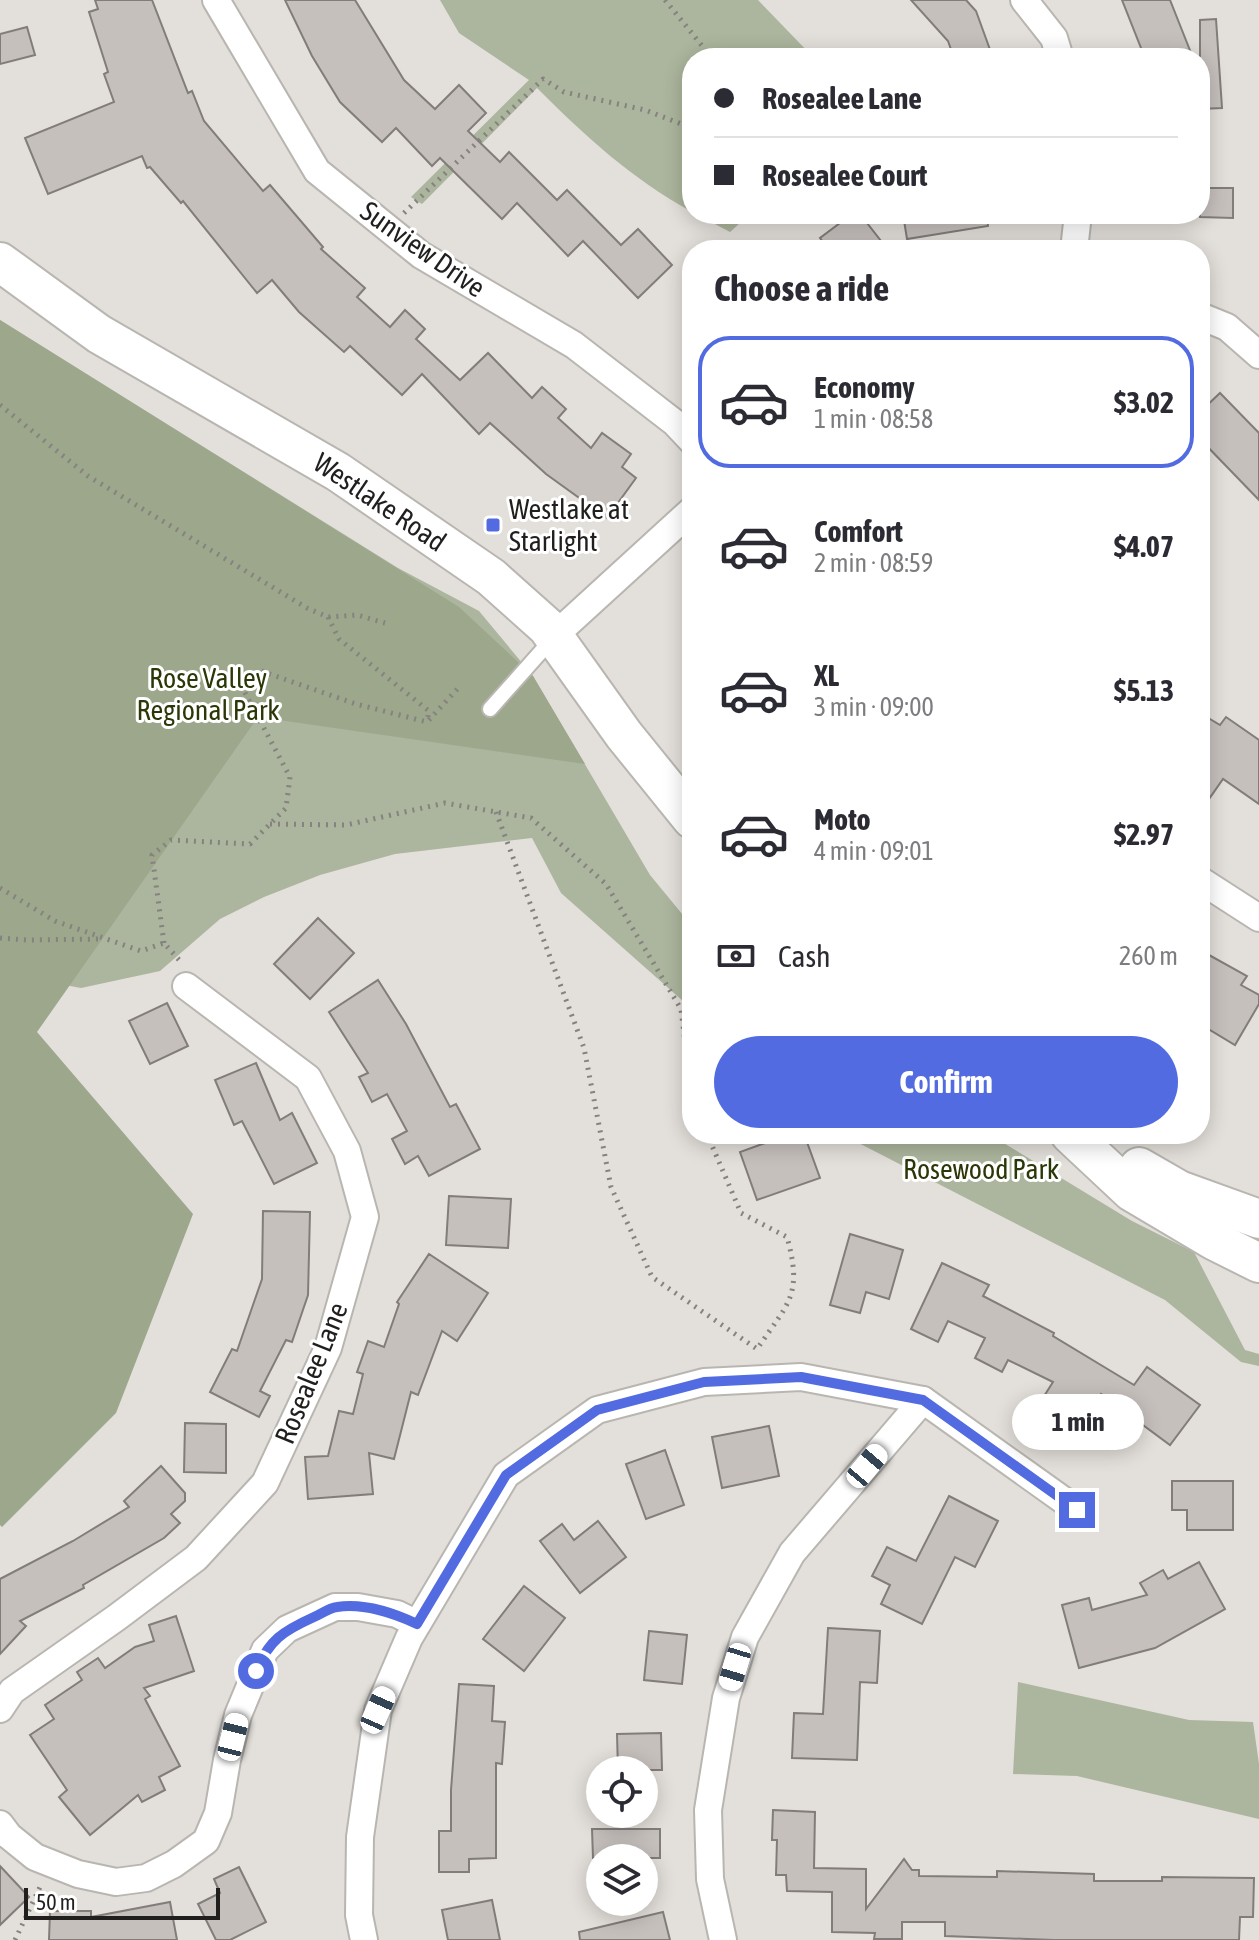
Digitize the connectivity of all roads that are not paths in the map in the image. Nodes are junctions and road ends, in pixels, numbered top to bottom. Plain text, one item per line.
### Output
1 (216, 0) edge
2 (1024, 0) edge
3 (1057, 48) edge
4 (0, 262) edge
5 (1210, 320) edge
6 (1259, 355) edge
7 (682, 430) edge
8 (682, 519) edge
9 (554, 636) junction
10 (490, 709) dead end
11 (682, 807) edge
12 (1210, 886) edge
13 (1259, 918) edge
14 (186, 986) road end
15 (1081, 1144) edge
16 (1098, 1144) edge
17 (1259, 1219) edge
18 (1259, 1263) edge
19 (923, 1400) junction
20 (1077, 1510) dead end
21 (417, 1624) junction
22 (0, 1709) edge
23 (0, 1824) edge
24 (364, 1940) edge
25 (723, 1940) edge

1 - 7 street, Sunview Drive
2 - 3 street
4 - 9 street, Westlake Road
5 - 6 street
8 - 9 street
9 - 10 lane
9 - 11 street, Westlake Road
12 - 13 street
14 - 22 street, Rosealee Lane
15 - 18 street
16 - 17 street
19 - 20 street
19 - 21 street
19 - 25 street
21 - 23 street
21 - 24 street

